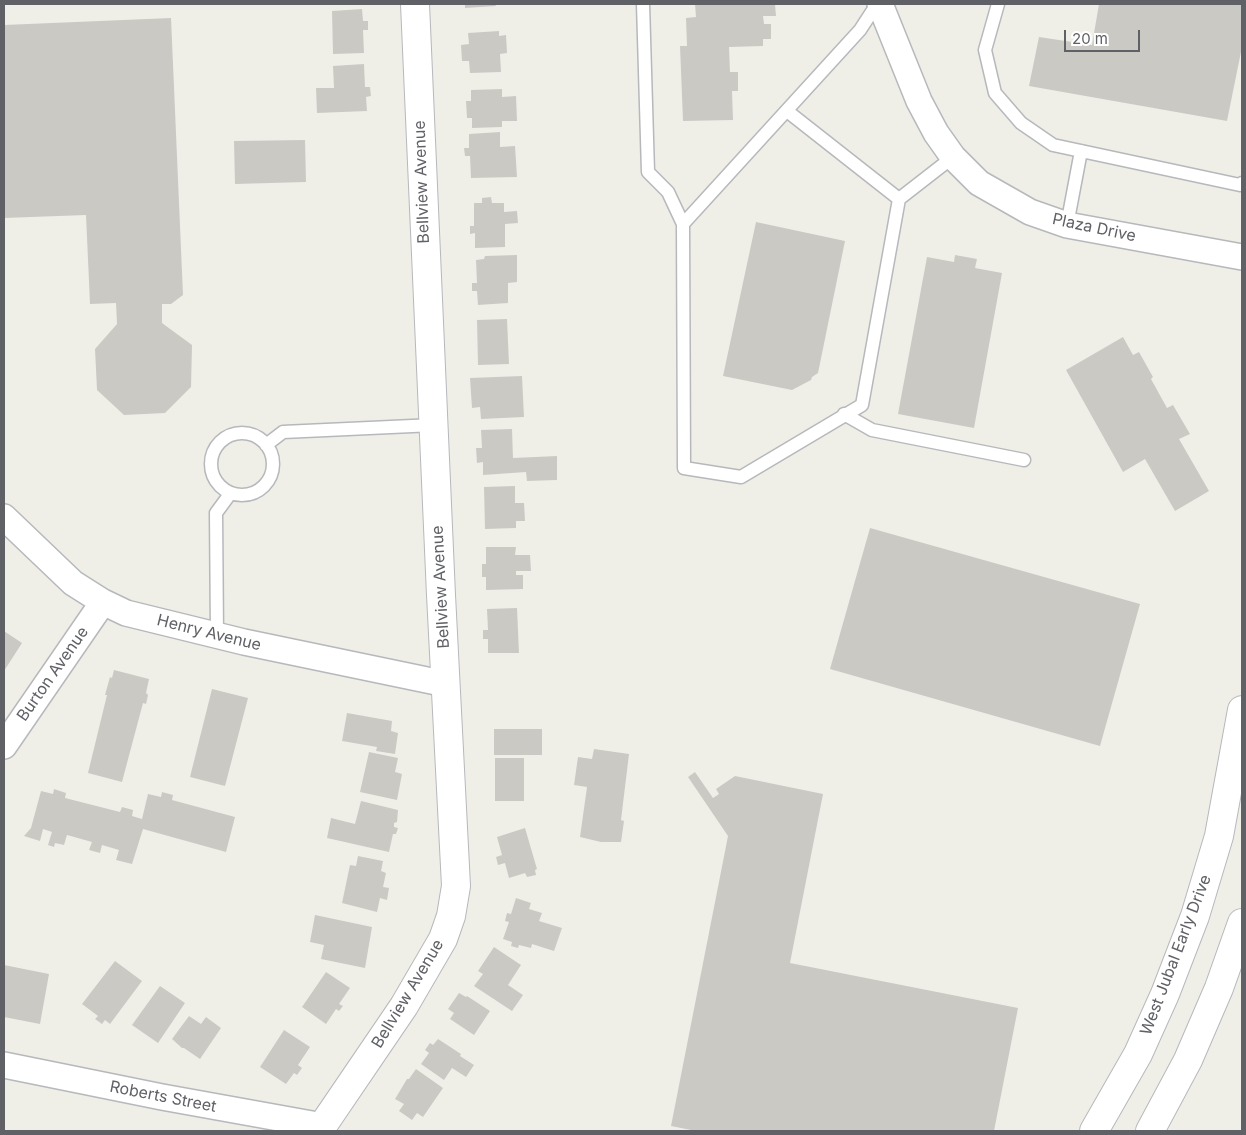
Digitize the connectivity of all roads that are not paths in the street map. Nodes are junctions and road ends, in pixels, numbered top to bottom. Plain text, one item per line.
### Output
1 (415, 4) edge
2 (643, 4) edge
3 (878, 4) edge
4 (998, 4) edge
5 (786, 111) junction
6 (1081, 151) junction
7 (953, 157) junction
8 (1242, 184) edge
9 (899, 199) junction
10 (683, 224) junction
11 (1067, 225) junction
12 (1242, 257) edge
13 (844, 414) junction
14 (434, 425) junction
15 (266, 444) junction
16 (1024, 460) dead end
17 (230, 494) junction
18 (4, 517) edge
19 (103, 602) junction
20 (217, 635) junction
21 (446, 684) junction
22 (1242, 710) edge
23 (4, 746) edge
24 (1242, 923) edge
25 (4, 1065) edge
26 (321, 1129) edge
27 (1094, 1131) edge
28 (1150, 1131) edge

1 - 14 street, Bellview Avenue
2 - 10 lane
3 - 5 lane
3 - 7 street, Plaza Drive
4 - 6 lane
5 - 9 lane
5 - 10 lane
6 - 8 lane
6 - 11 lane
7 - 9 lane
7 - 11 street, Plaza Drive
9 - 13 lane
10 - 13 lane
11 - 12 street, Plaza Drive
13 - 16 lane
14 - 15 lane
14 - 21 street, Bellview Avenue
15 - 17 lane
15 - 17 lane
17 - 20 lane
18 - 19 street, Henry Avenue
19 - 20 street, Henry Avenue
19 - 23 street, Burton Avenue
20 - 21 street, Henry Avenue
21 - 26 street, Bellview Avenue
22 - 27 street, West Jubal Early Drive
24 - 28 street
25 - 26 street, Roberts Street

